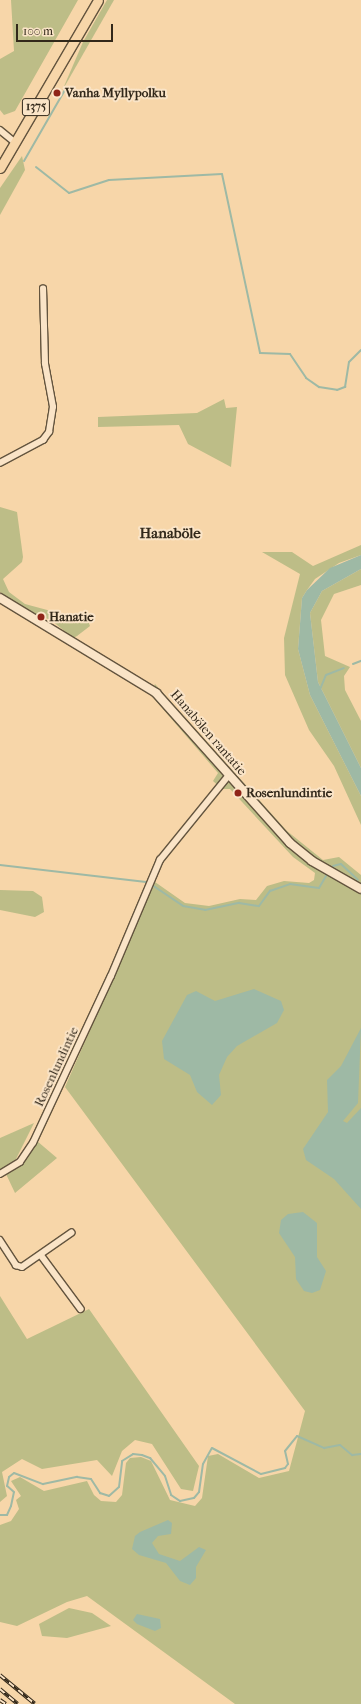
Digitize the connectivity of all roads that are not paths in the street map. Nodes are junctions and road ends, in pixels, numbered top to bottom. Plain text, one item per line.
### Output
1 (98, 0) edge
2 (0, 130) edge
3 (15, 142) junction
4 (0, 168) edge
5 (43, 289) dead end
6 (0, 463) edge
7 (0, 598) edge
8 (229, 775) junction
9 (361, 890) edge
10 (0, 1174) edge
11 (71, 1233) dead end
12 (0, 1240) edge
13 (41, 1256) junction
14 (81, 1309) dead end

1 - 3 main road, 1375
2 - 3 street
3 - 4 main road, 1375
5 - 6 street
7 - 8 street, Hanabölen rantatie
8 - 9 street, Hanabölen rantatie
8 - 10 street, Rosenlundintie
11 - 13 street
12 - 13 street
13 - 14 street

